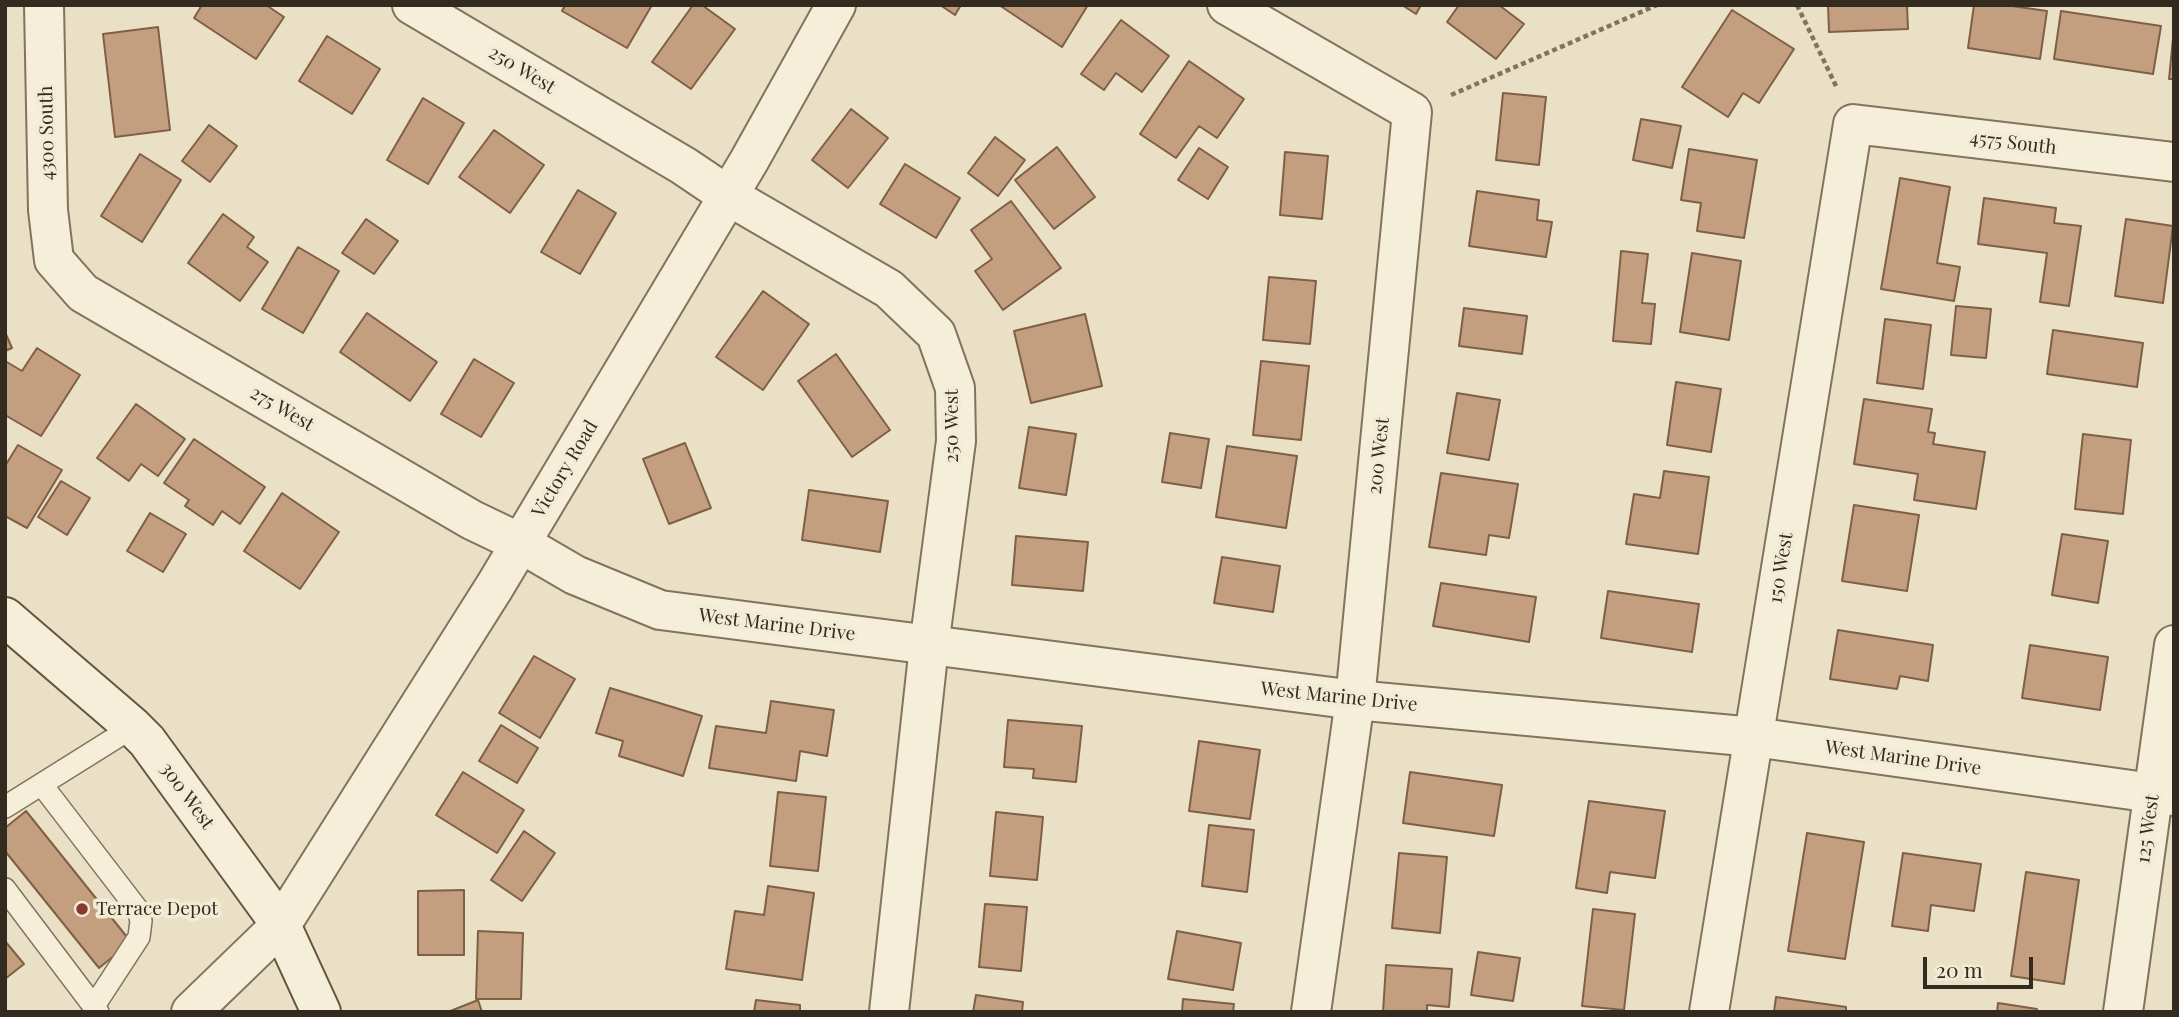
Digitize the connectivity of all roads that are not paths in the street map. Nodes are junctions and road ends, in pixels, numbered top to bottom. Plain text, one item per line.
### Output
1 (44, 5) edge
2 (412, 5) edge
3 (836, 5) edge
4 (1227, 5) edge
5 (1853, 124) joint
6 (2174, 162) edge
7 (727, 195) junction
8 (54, 260) joint
9 (520, 543) junction
10 (5, 617) edge
11 (2174, 645) edge
12 (929, 646) junction
13 (1355, 700) junction
14 (133, 727) junction
15 (1754, 737) junction
16 (43, 785) junction
17 (2163, 794) edge
18 (5, 807) edge
19 (5, 889) edge
20 (281, 925) junction
21 (96, 1009) edge
22 (191, 1012) edge
23 (321, 1012) edge
24 (889, 1012) edge
25 (1311, 1012) edge
26 (1709, 1012) edge
27 (2123, 1012) edge

1 - 8 street, 4300 South
2 - 7 street, 250 West
3 - 7 street, Victory Road
4 - 13 street, 200 West
5 - 6 street, 4575 South
5 - 15 street, 150 West
7 - 9 street, Victory Road
7 - 12 street, 250 West
8 - 9 street, 275 West
9 - 12 street, West Marine Drive
9 - 20 street, Victory Road
10 - 14 street, 300 West
11 - 17 street, 125 West
12 - 13 street, West Marine Drive
12 - 24 street, 250 West
13 - 15 street, West Marine Drive
13 - 25 street, 200 West
14 - 16 lane
14 - 20 street, 300 West
15 - 17 street, West Marine Drive
15 - 26 street, 150 West
16 - 18 lane
16 - 21 lane
17 - 27 street, 125 West
19 - 21 lane
20 - 22 street, Victory Road
20 - 23 street, 300 West

